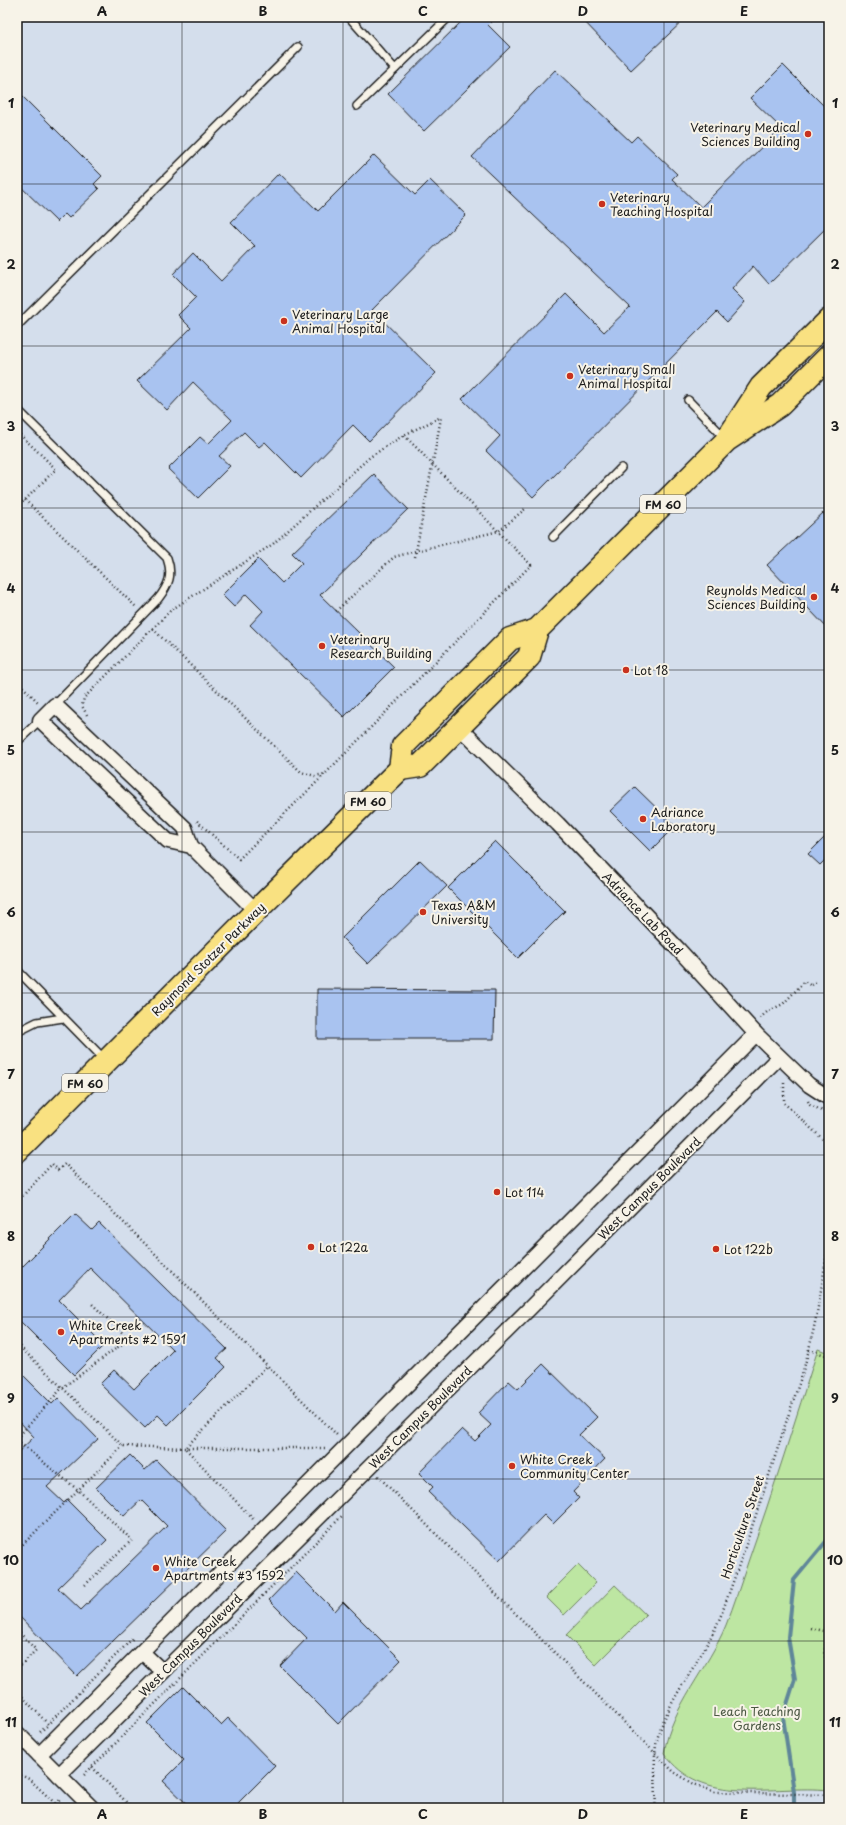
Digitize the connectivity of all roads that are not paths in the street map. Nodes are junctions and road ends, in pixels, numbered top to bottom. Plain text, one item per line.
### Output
1 (349, 17) edge
2 (449, 17) edge
3 (298, 47) dead end
4 (395, 69) junction
5 (357, 106) dead end
6 (829, 320) edge
7 (17, 326) edge
8 (829, 356) edge
9 (688, 400) dead end
10 (17, 409) edge
11 (727, 440) junction
12 (621, 468) dead end
13 (553, 537) dead end
14 (537, 630) junction
15 (497, 652) junction
16 (48, 712) junction
17 (459, 727) junction
18 (17, 742) edge
19 (400, 769) junction
20 (191, 846) junction
21 (256, 911) junction
22 (17, 970) edge
23 (64, 1018) junction
24 (17, 1032) edge
25 (756, 1034) junction
26 (779, 1057) junction
27 (106, 1062) junction
28 (829, 1098) edge
29 (17, 1151) edge
30 (142, 1652) junction
31 (163, 1672) junction
32 (17, 1733) edge
33 (39, 1754) junction
34 (59, 1775) junction
35 (92, 1808) edge

1 - 4 lane
2 - 4 lane
3 - 7 lane
4 - 5 lane
6 - 11 main road, FM 60
8 - 11 main road, FM 60
9 - 11 lane
10 - 16 lane
11 - 14 main road, FM 60
12 - 13 lane
14 - 15 main road, FM 60
14 - 17 main road, FM 60
15 - 17 main road
15 - 19 main road, FM 60
16 - 18 lane
16 - 20 street
16 - 20 street
17 - 19 main road, FM 60
17 - 25 street, Adriance Lab Road
19 - 21 main road, Raymond Stotzer Parkway / FM 60
20 - 21 street
21 - 27 main road, Raymond Stotzer Parkway / FM 60
22 - 23 lane
23 - 24 lane
23 - 27 lane
25 - 26 street, Adriance Lab Road
25 - 30 street
26 - 28 street, Adriance Lab Road
26 - 31 street, West Campus Boulevard
27 - 29 main road, Raymond Stotzer Parkway / FM 60
30 - 31 street
30 - 33 street
31 - 34 street, West Campus Boulevard
32 - 33 street
33 - 34 street
34 - 35 street

